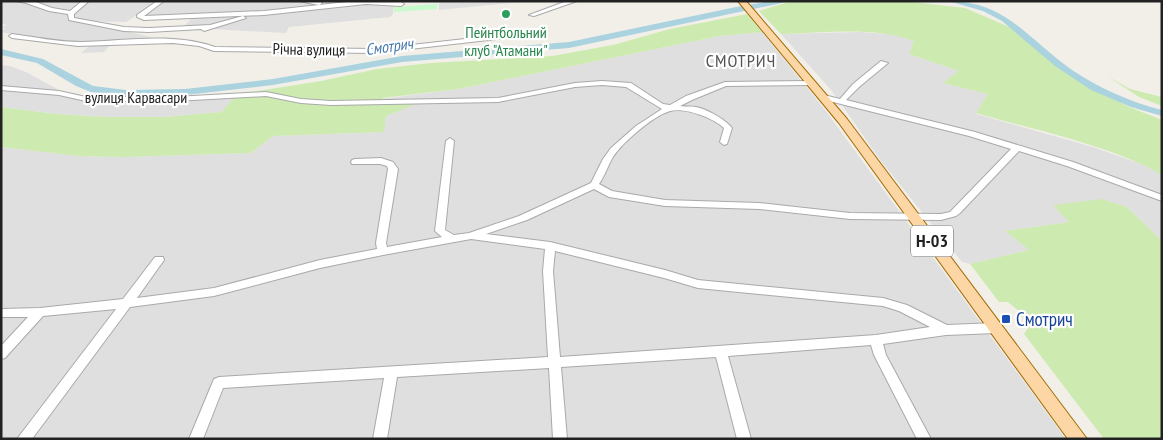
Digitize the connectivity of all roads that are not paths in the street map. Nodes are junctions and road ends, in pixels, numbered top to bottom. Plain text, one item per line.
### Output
1 (19, 1) edge
2 (86, 1) edge
3 (161, 1) edge
4 (302, 1) edge
5 (574, 1) edge
6 (742, 1) edge
7 (316, 2) edge
8 (367, 2) edge
9 (401, 4) dead end
10 (335, 6) junction
11 (70, 12) junction
12 (264, 13) junction
13 (532, 15) dead end
14 (210, 28) junction
15 (520, 34) dead end
16 (12, 36) dead end
17 (158, 40) junction
18 (884, 63) dead end
19 (811, 83) junction
20 (1, 88) edge
21 (824, 97) junction
22 (683, 101) junction
23 (842, 101) junction
24 (671, 108) junction
25 (699, 112) junction
26 (450, 141) dead end
27 (724, 142) dead end
28 (1017, 148) junction
29 (355, 162) dead end
30 (594, 185) junction
31 (1162, 198) edge
32 (912, 215) junction
33 (471, 236) junction
34 (451, 238) junction
35 (550, 246) junction
36 (383, 251) junction
37 (159, 260) dead end
38 (127, 302) junction
39 (40, 312) junction
40 (3, 314) edge
41 (996, 328) junction
42 (946, 330) junction
43 (876, 340) junction
44 (721, 352) junction
45 (1, 354) edge
46 (554, 363) junction
47 (391, 373) junction
48 (24, 439) edge
49 (196, 439) edge
50 (380, 439) edge
51 (560, 439) edge
52 (744, 439) edge
53 (924, 439) edge
54 (1078, 439) edge

1 - 11 street
2 - 11 street
3 - 12 street
4 - 7 street
5 - 13 street
6 - 19 main road, Н-03
7 - 10 street
8 - 9 street
8 - 10 street
10 - 12 street
11 - 14 street
12 - 14 street, Річна вулиця
14 - 17 street, Річна вулиця
15 - 17 street, Річна вулиця
16 - 17 street, Річна вулиця
18 - 23 street
19 - 21 main road, Н-03
19 - 22 street
20 - 24 street, вулиця Карвасари
21 - 23 street
21 - 32 main road, Н-03
22 - 24 street
22 - 25 street
23 - 28 street
24 - 25 street, вулиця Карвасари
24 - 30 street
25 - 27 street
26 - 34 street
28 - 31 street
28 - 32 street
29 - 36 street
30 - 32 street
30 - 33 street
32 - 41 main road, Н-03
33 - 34 street
33 - 35 street
34 - 36 street
35 - 42 street
35 - 46 street
36 - 38 street
37 - 38 street
38 - 39 street
38 - 48 street
39 - 40 street
39 - 45 street
41 - 42 street
41 - 54 main road, Н-03
42 - 43 street
43 - 44 street
43 - 53 street
44 - 46 street
44 - 52 street
46 - 47 street
46 - 51 street
47 - 49 street
47 - 50 street

